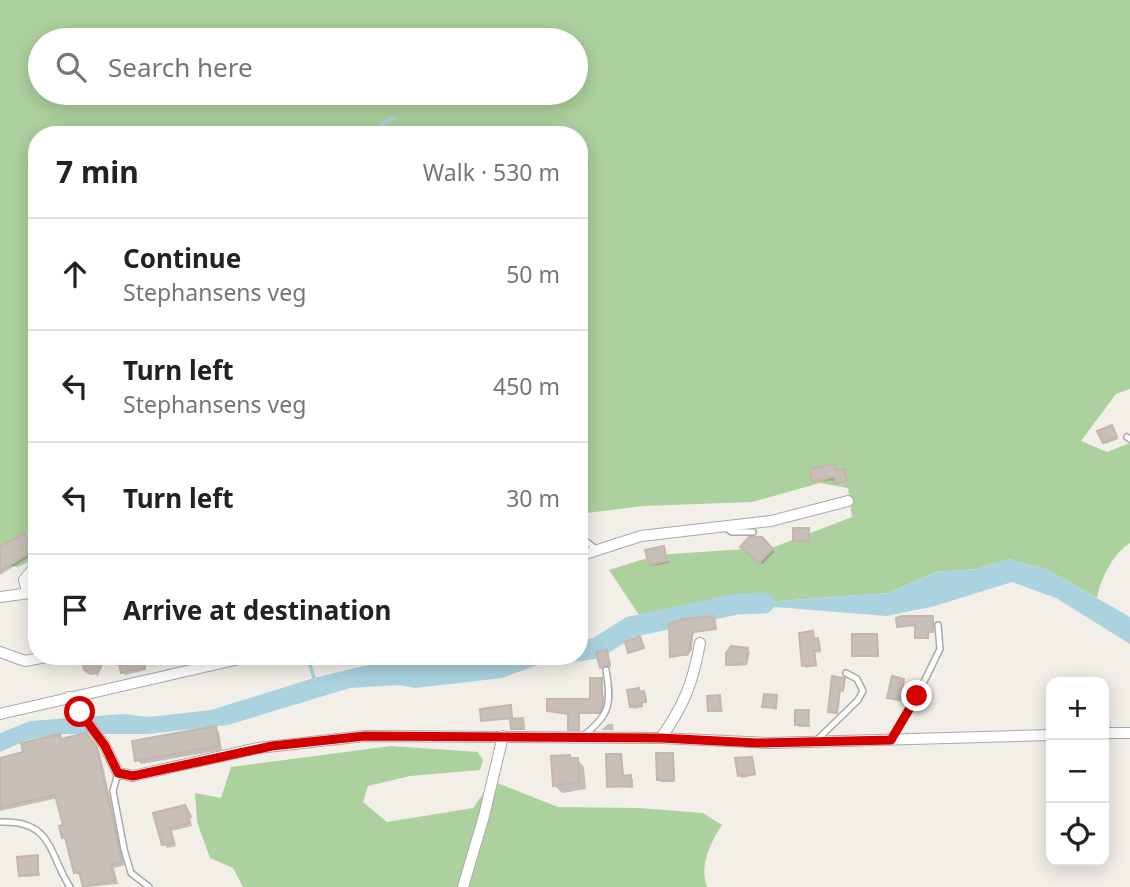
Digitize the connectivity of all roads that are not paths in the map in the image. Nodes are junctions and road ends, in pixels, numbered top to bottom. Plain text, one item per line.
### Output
1 (848, 500) dead end
2 (724, 527) junction
3 (753, 532) dead end
4 (588, 543) edge
5 (596, 549) junction
6 (588, 552) edge
7 (28, 594) edge
8 (0, 597) edge
9 (938, 625) dead end
10 (700, 643) dead end
11 (0, 652) edge
12 (28, 660) edge
13 (198, 665) edge
14 (213, 665) edge
15 (200, 668) junction
16 (607, 670) dead end
17 (846, 673) dead end
18 (69, 697) junction
19 (0, 713) edge
20 (1109, 733) edge
21 (1130, 733) edge
22 (1046, 735) edge
23 (503, 736) junction
24 (581, 737) junction
25 (661, 738) junction
26 (891, 740) junction
27 (816, 742) junction
28 (118, 773) junction
29 (0, 822) edge
30 (70, 887) edge
31 (149, 887) edge
32 (463, 887) edge

1 - 2 street
2 - 3 lane
2 - 5 street
4 - 5 lane
5 - 6 street
7 - 8 street
9 - 26 lane
10 - 25 street
11 - 12 street
13 - 15 street
14 - 15 street
15 - 18 street
16 - 24 lane
17 - 27 lane
18 - 19 street
18 - 28 street
20 - 21 street
22 - 26 street
23 - 24 street
23 - 28 street
23 - 32 street
24 - 25 street
25 - 27 street
26 - 27 street
28 - 31 lane
29 - 30 lane

